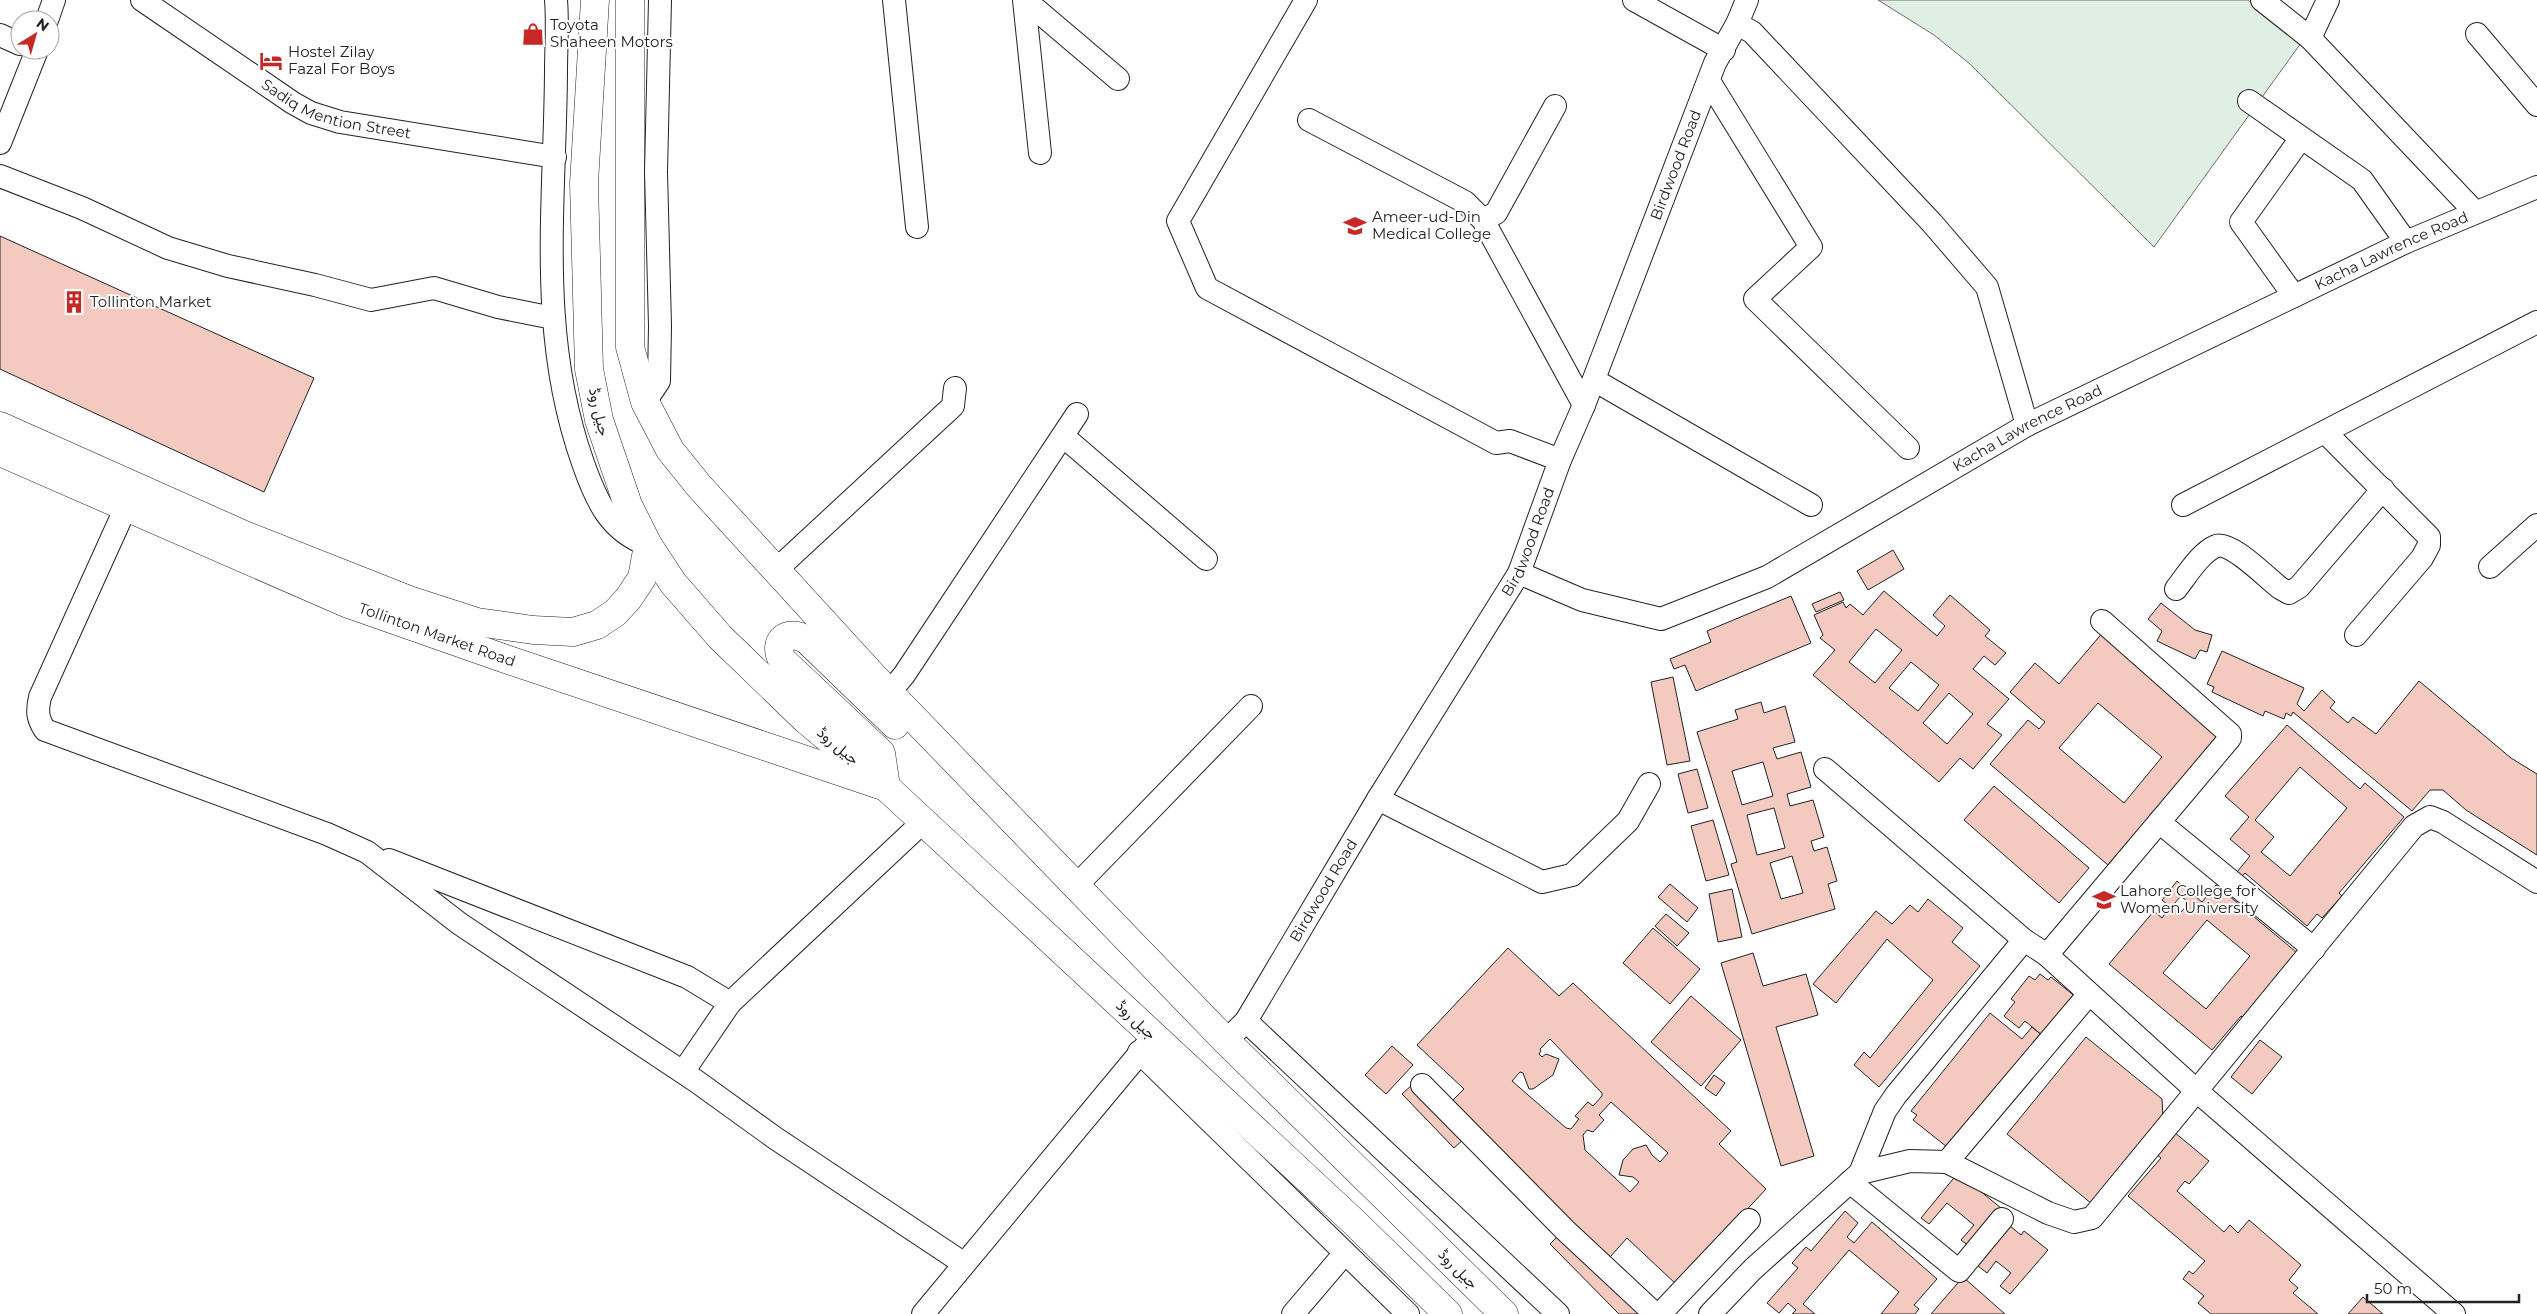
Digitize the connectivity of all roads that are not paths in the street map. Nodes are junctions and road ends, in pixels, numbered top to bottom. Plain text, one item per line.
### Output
1 (142, 0) edge
2 (556, 0) edge
3 (595, 0) edge
4 (630, 0) edge
5 (660, 0) edge
6 (894, 0) edge
7 (1025, 0) edge
8 (1306, 0) edge
9 (1634, 0) edge
10 (1747, 0) edge
11 (2262, 0) edge
12 (2328, 0) edge
13 (1737, 24) junction
14 (2477, 34) dead end
15 (2310, 38) junction
16 (1724, 50) junction
17 (28, 60) edge
18 (1118, 79) dead end
19 (1709, 81) junction
20 (2248, 101) dead end
21 (2537, 105) edge
22 (1555, 106) dead end
23 (1309, 120) dead end
24 (2301, 138) junction
25 (0, 143) edge
26 (1040, 153) dead end
27 (555, 157) junction
28 (0, 176) edge
29 (2537, 187) edge
30 (2475, 212) junction
31 (1483, 220) junction
32 (917, 227) dead end
33 (2406, 242) junction
34 (2294, 296) junction
35 (553, 318) junction
36 (2537, 322) edge
37 (1594, 380) junction
38 (955, 388) dead end
39 (645, 402) junction
40 (1584, 405) junction
41 (1077, 414) dead end
42 (2027, 425) junction
43 (0, 426) edge
44 (2325, 432) junction
45 (1063, 436) junction
46 (1908, 448) dead end
47 (0, 452) edge
48 (1560, 460) junction
49 (2383, 489) junction
50 (1811, 505) dead end
51 (2183, 505) dead end
52 (126, 507) junction
53 (2537, 525) edge
54 (648, 545) junction
55 (1206, 559) dead end
56 (2490, 567) dead end
57 (776, 570) junction
58 (1519, 573) junction
59 (2176, 589) dead end
60 (2102, 621) dead end
61 (2356, 635) dead end
62 (889, 693) junction
63 (1251, 706) dead end
64 (1825, 769) dead end
65 (969, 774) junction
66 (1649, 784) dead end
67 (886, 787) junction
68 (1378, 799) junction
69 (924, 822) junction
70 (2159, 822) junction
71 (367, 852) junction
72 (2537, 882) edge
73 (1076, 886) junction
74 (2024, 940) junction
75 (2314, 949) junction
76 (2046, 955) junction
77 (2089, 994) junction
78 (730, 1004) junction
79 (1246, 1021) junction
80 (1226, 1041) junction
81 (1146, 1044) junction
82 (683, 1072) junction
83 (1422, 1085) dead end
84 (2198, 1092) junction
85 (1947, 1162) junction
86 (1855, 1177) junction
87 (2002, 1219) dead end
88 (1749, 1220) dead end
89 (1345, 1253) junction
90 (963, 1263) junction
91 (923, 1314) edge
92 (1293, 1314) edge
93 (1408, 1314) edge
94 (1448, 1314) edge
95 (1504, 1314) edge
96 (1558, 1314) edge
97 (1655, 1314) edge
98 (1660, 1314) edge
99 (1710, 1314) edge
100 (2454, 1314) edge

1 - 27 street, Sadiq Mention Street
2 - 27 street
3 - 54 main road, جیل روڈ
4 - 39 main road, جیل روڈ
5 - 39 street
6 - 32 street
7 - 18 street
7 - 26 street
8 - 48 street
9 - 16 street
10 - 13 street, Birdwood Road
11 - 15 street
12 - 15 street
13 - 16 street, Birdwood Road
13 - 42 street
14 - 21 street
15 - 30 street
16 - 19 street, Birdwood Road
17 - 25 street
19 - 37 street, Birdwood Road
19 - 46 street
20 - 24 street
22 - 31 street
23 - 31 street
24 - 33 street
24 - 34 street
27 - 35 street
28 - 35 street
29 - 30 street, Kacha Lawrence Road
30 - 33 street, Kacha Lawrence Road
31 - 40 street
33 - 34 street, Kacha Lawrence Road
34 - 42 street, Kacha Lawrence Road
35 - 54 street
36 - 44 street
37 - 40 street, Birdwood Road
37 - 50 street
38 - 57 street
39 - 57 main road, جیل روڈ
40 - 48 street, Birdwood Road
41 - 45 street
42 - 58 street, Kacha Lawrence Road
43 - 54 main road, Tollinton Market Road
44 - 49 street
44 - 51 street
45 - 55 street
45 - 62 street
47 - 52 main road, Tollinton Market Road
48 - 58 street, Birdwood Road
49 - 59 street
49 - 61 street
52 - 67 main road, Tollinton Market Road
52 - 71 street
53 - 56 street
54 - 67 main road, جیل روڈ
57 - 62 main road, جیل روڈ
58 - 68 street, Birdwood Road
60 - 70 street
62 - 65 main road, جیل روڈ
63 - 73 street
64 - 74 street
65 - 67 main road
65 - 73 main road, جیل روڈ
66 - 68 street
67 - 69 main road, جیل روڈ
68 - 79 street, Birdwood Road
69 - 78 street
69 - 81 main road, جیل روڈ
70 - 75 street
70 - 76 street
71 - 78 street
71 - 82 street
72 - 75 street
73 - 80 main road, جیل روڈ
74 - 76 street
74 - 86 street
75 - 84 street
76 - 77 street
77 - 84 street
77 - 85 street
78 - 82 street
79 - 80 street, Birdwood Road
79 - 96 street
80 - 95 main road, جیل روڈ
81 - 89 street
81 - 90 street
81 - 94 main road, جیل روڈ
82 - 90 street
83 - 97 street
84 - 85 street
84 - 100 street
85 - 86 street
86 - 87 street
86 - 99 street
88 - 98 street
89 - 92 street
89 - 93 street
90 - 91 street

